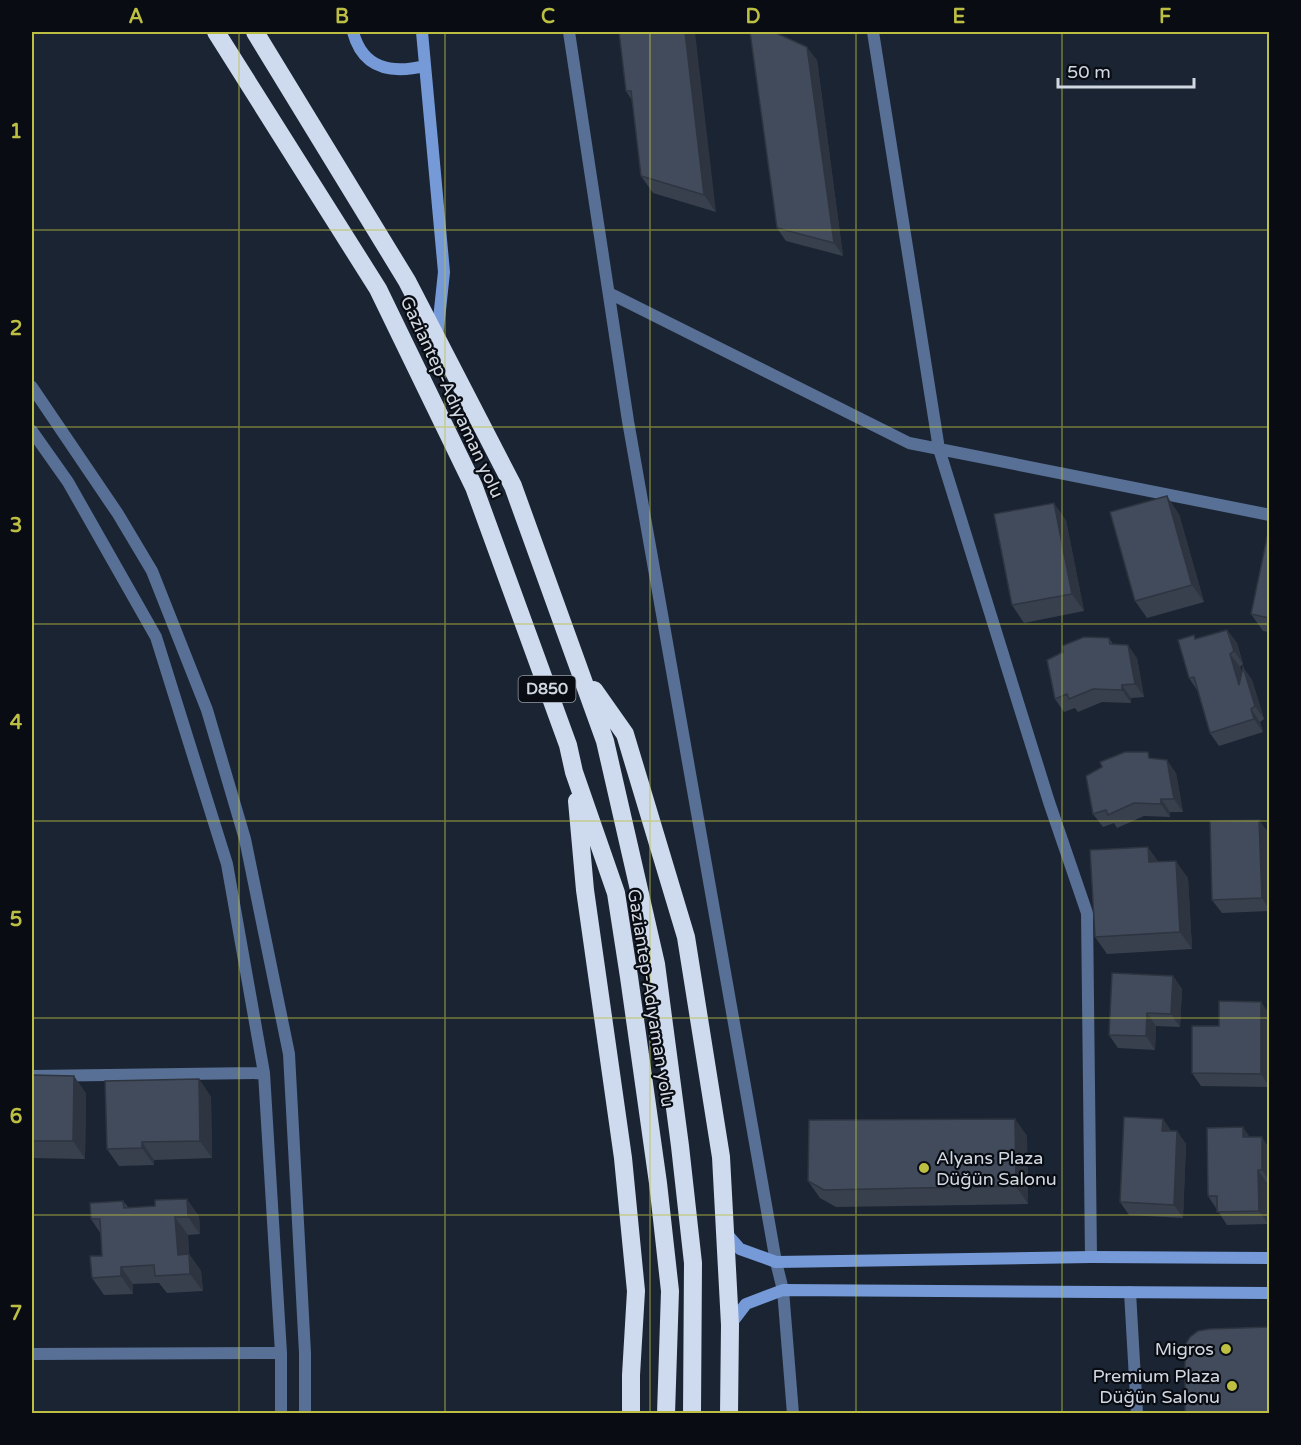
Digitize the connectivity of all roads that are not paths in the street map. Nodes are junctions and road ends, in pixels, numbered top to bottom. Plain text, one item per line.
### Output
1 (216, 32) edge
2 (255, 32) edge
3 (353, 32) edge
4 (422, 32) edge
5 (568, 32) edge
6 (873, 32) edge
7 (424, 66) junction
8 (609, 293) junction
9 (437, 339) junction
10 (32, 387) edge
11 (32, 431) edge
12 (939, 449) junction
13 (1269, 515) edge
14 (580, 672) junction
15 (574, 772) junction
16 (264, 1073) junction
17 (32, 1076) edge
18 (726, 1233) junction
19 (1091, 1257) junction
20 (1269, 1258) edge
21 (776, 1262) junction
22 (783, 1290) junction
23 (1130, 1292) junction
24 (1269, 1293) edge
25 (730, 1326) junction
26 (281, 1353) junction
27 (32, 1354) edge
28 (281, 1413) edge
29 (305, 1413) edge
30 (631, 1413) edge
31 (666, 1413) edge
32 (692, 1413) edge
33 (729, 1413) edge
34 (793, 1413) edge
35 (1137, 1413) edge

1 - 15 highway, Gaziantep-Adıyaman yolu / D850
2 - 9 highway, Gaziantep-Adıyaman yolu / D850
3 - 7 street
4 - 7 street
5 - 8 street
6 - 12 street
7 - 9 street
8 - 12 street
8 - 21 street
9 - 14 highway, Gaziantep-Adıyaman yolu / D850
10 - 29 street
11 - 16 street
12 - 13 street
12 - 19 street
14 - 18 highway
14 - 32 highway, Gaziantep-Adıyaman yolu / D850
15 - 30 highway
15 - 31 highway, Gaziantep-Adıyaman yolu / D850
16 - 17 street
16 - 26 street
18 - 21 street
18 - 25 highway
19 - 20 street
19 - 21 street
21 - 22 street
22 - 23 street
22 - 25 street
22 - 34 street
23 - 24 street
23 - 35 street
25 - 33 highway
26 - 27 street
26 - 28 street

